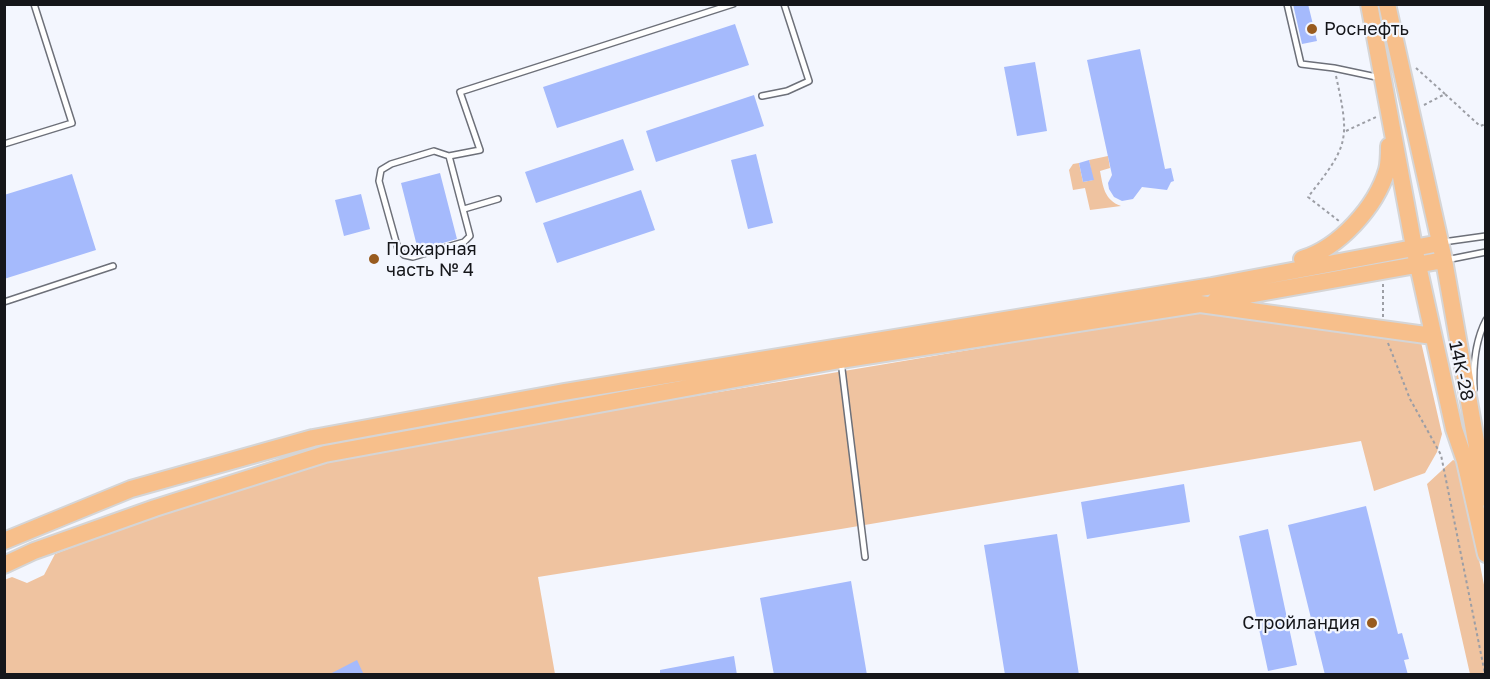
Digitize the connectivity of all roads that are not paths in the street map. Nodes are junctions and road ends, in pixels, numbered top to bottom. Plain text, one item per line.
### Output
1 (34, 4) edge
2 (734, 4) edge
3 (784, 4) edge
4 (1287, 4) edge
5 (1369, 4) edge
6 (1387, 4) edge
7 (1383, 79) junction
8 (762, 96) dead end
9 (1391, 131) junction
10 (4, 144) edge
11 (449, 156) junction
12 (498, 200) dead end
13 (464, 209) junction
14 (1485, 236) edge
15 (1440, 243) junction
16 (1414, 247) junction
17 (1485, 252) edge
18 (1444, 260) junction
19 (1418, 265) junction
20 (113, 266) dead end
21 (1212, 286) junction
22 (4, 302) edge
23 (1200, 304) junction
24 (1485, 320) edge
25 (1433, 336) junction
26 (840, 360) junction
27 (1478, 450) junction
28 (1485, 498) edge
29 (4, 541) edge
30 (1485, 554) edge
31 (865, 557) dead end
32 (4, 565) edge

1 - 10 lane
2 - 11 lane
3 - 8 lane
4 - 7 lane
5 - 7 main road
6 - 15 main road, 14К-28
7 - 9 main road
9 - 16 main road, 14К-28
9 - 21 main road
11 - 13 lane
11 - 13 lane
12 - 13 lane
14 - 15 lane
15 - 16 main road
15 - 18 main road, 14К-28
16 - 19 main road, 14К-28
16 - 21 main road
17 - 18 lane
18 - 19 main road
18 - 27 main road, 14К-28
19 - 23 main road
19 - 25 main road, 14К-28
20 - 22 lane
21 - 29 main road
23 - 25 main road
23 - 26 main road
24 - 27 lane
25 - 30 main road, 14К-28
26 - 31 lane
26 - 32 main road
27 - 28 main road, 14К-28

